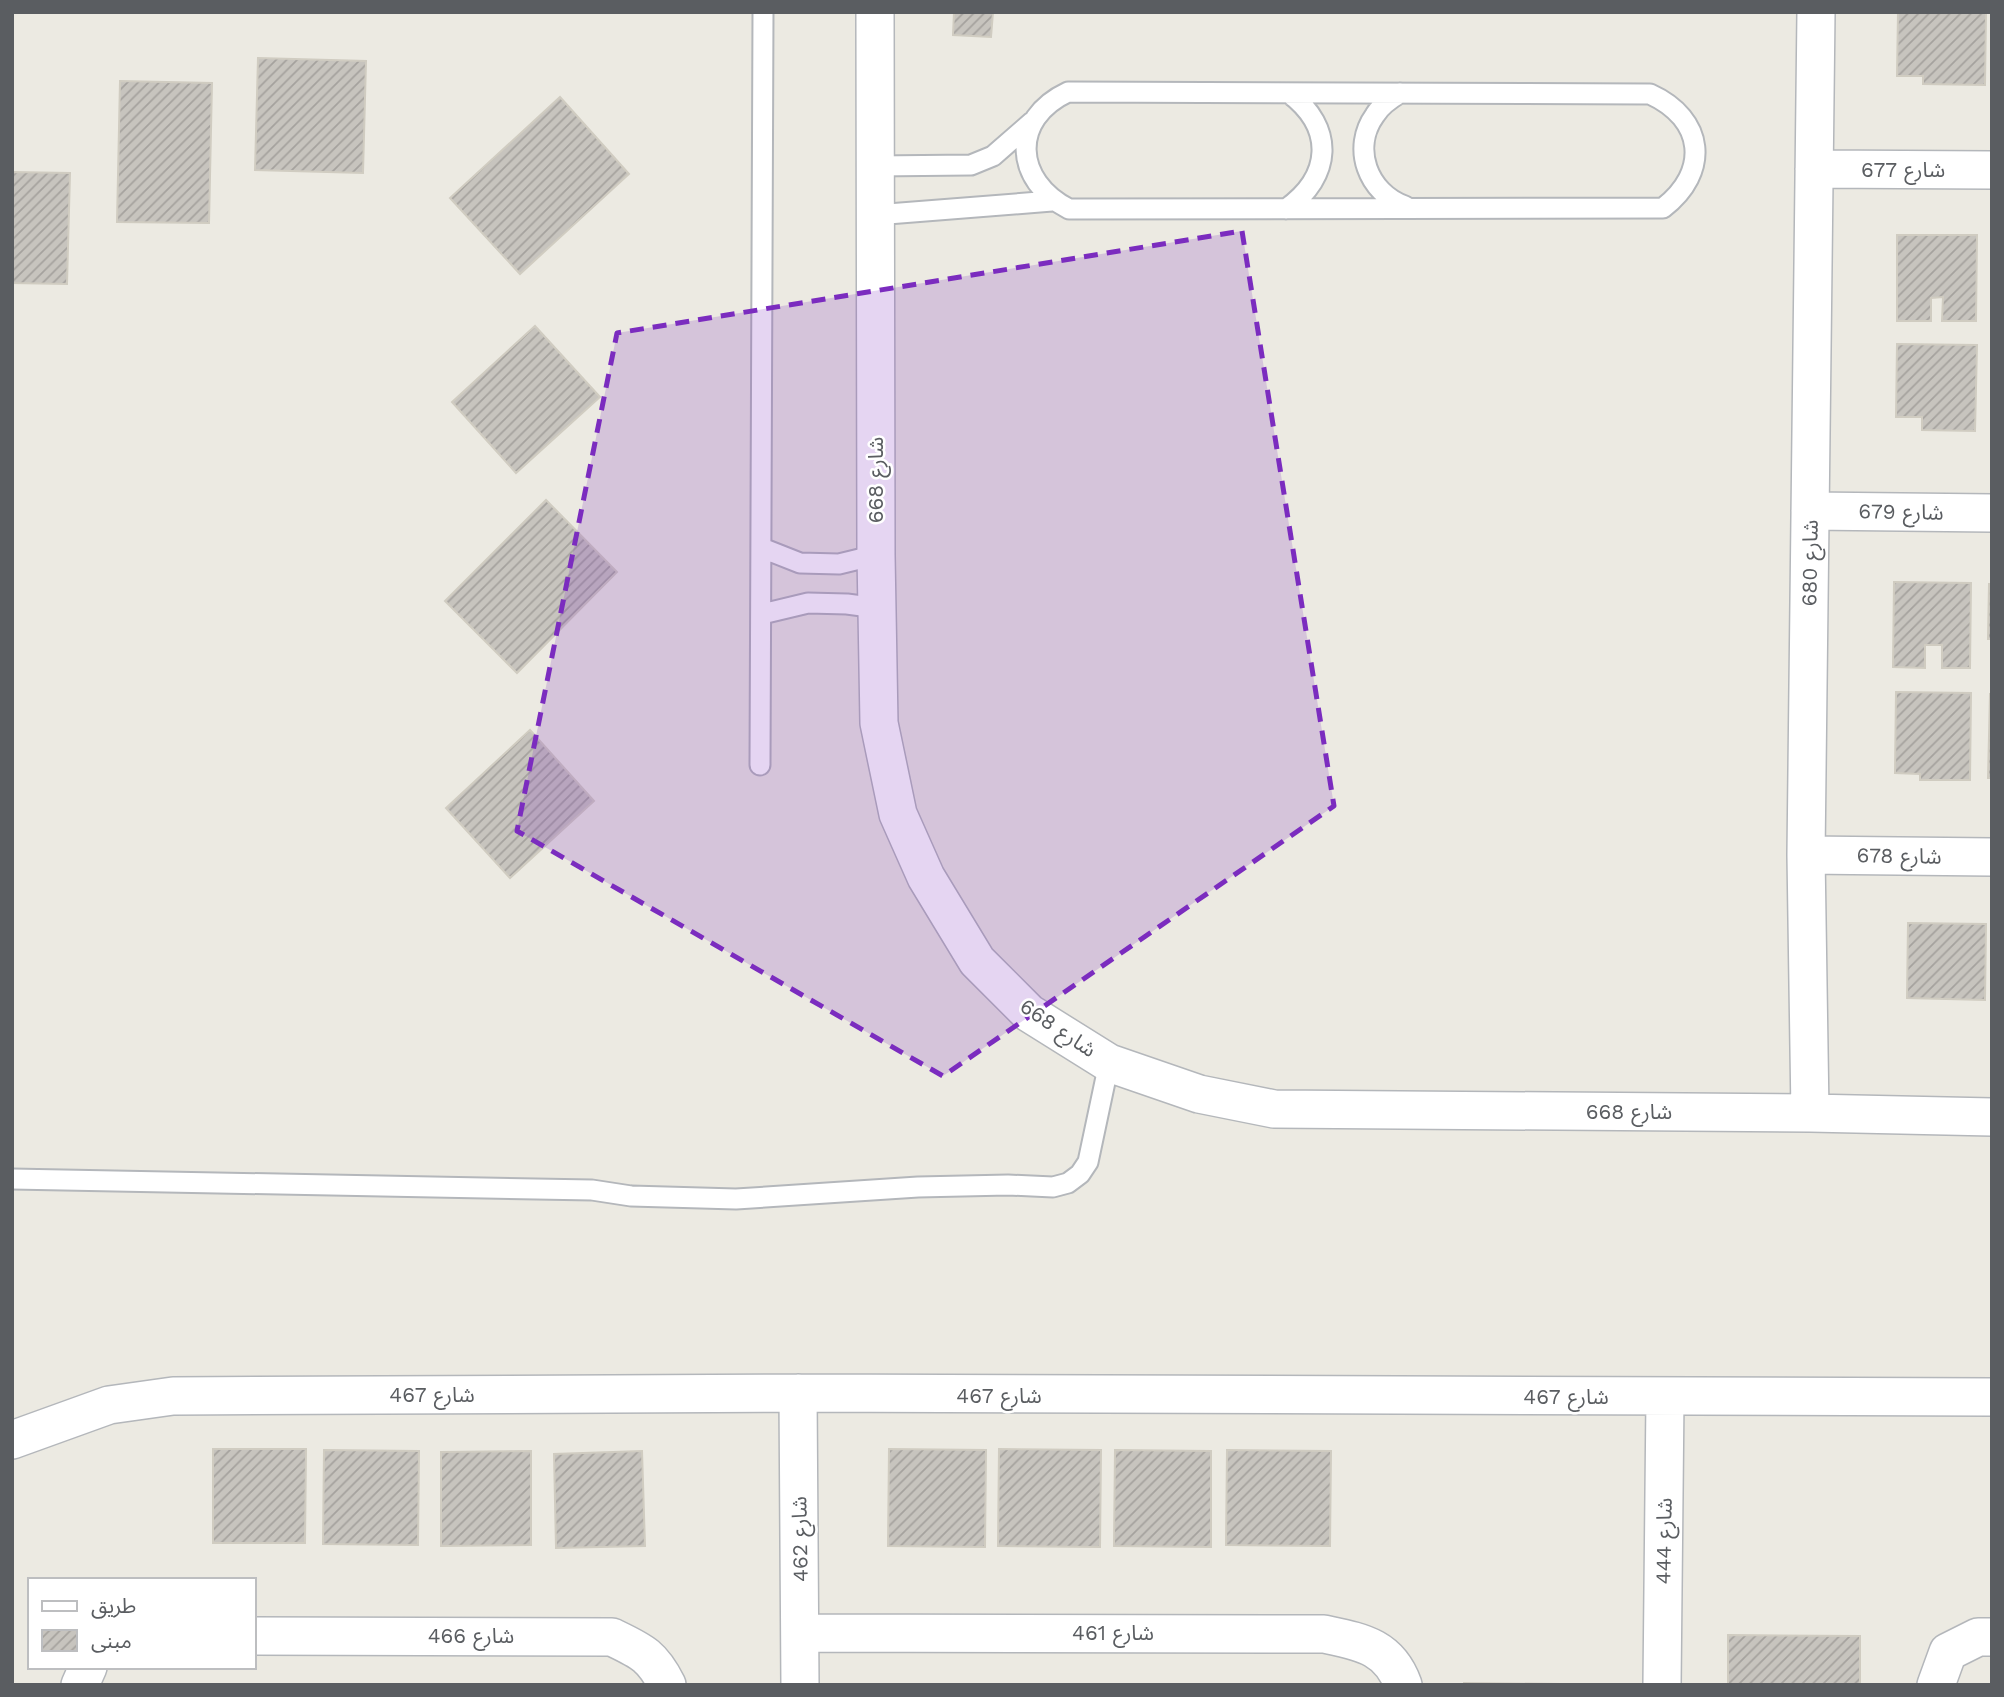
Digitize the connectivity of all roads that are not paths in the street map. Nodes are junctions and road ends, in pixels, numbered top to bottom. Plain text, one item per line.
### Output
1 (763, 12) edge
2 (875, 12) edge
3 (1816, 12) edge
4 (1289, 93) junction
5 (1400, 93) junction
6 (1033, 122) junction
7 (875, 166) junction
8 (1814, 169) junction
9 (1992, 170) edge
10 (1052, 201) junction
11 (1410, 208) junction
12 (1286, 209) junction
13 (875, 215) junction
14 (1810, 511) junction
15 (1992, 513) edge
16 (762, 548) junction
17 (876, 555) junction
18 (877, 607) junction
19 (762, 614) junction
20 (760, 765) dead end
21 (1806, 855) junction
22 (1992, 857) edge
23 (1110, 1063) junction
24 (1810, 1113) junction
25 (1992, 1117) edge
26 (12, 1179) edge
27 (798, 1393) junction
28 (1665, 1398) junction
29 (1992, 1398) edge
30 (12, 1440) edge
31 (801, 1633) junction
32 (256, 1636) edge
33 (1992, 1637) edge
34 (87, 1669) edge
35 (80, 1685) edge
36 (667, 1685) edge
37 (800, 1685) edge
38 (1403, 1685) edge
39 (1662, 1685) edge
40 (1936, 1685) edge

1 - 16 lane
2 - 7 street, شارع 668
3 - 8 street, شارع 680
4 - 5 lane
4 - 6 lane
4 - 12 lane
5 - 11 lane
5 - 11 lane
6 - 7 lane
6 - 10 lane
7 - 13 street, شارع 668
8 - 9 street, شارع 677
8 - 14 street, شارع 680
10 - 12 lane
10 - 13 lane
11 - 12 lane
13 - 17 street, شارع 668
14 - 15 street, شارع 679
14 - 21 street, شارع 680
16 - 17 lane
16 - 19 lane
17 - 18 street, شارع 668
18 - 19 lane
18 - 23 street, شارع 668
19 - 20 lane
21 - 22 street, شارع 678
21 - 24 street, شارع 680
23 - 24 street, شارع 668
23 - 26 lane
24 - 25 street, شارع 668
27 - 28 street, شارع 467
27 - 30 street, شارع 467
27 - 31 street, شارع 462
28 - 29 street, شارع 467
28 - 39 street, شارع 444
31 - 37 street, شارع 462
31 - 38 street, شارع 461
32 - 36 street, شارع 466
33 - 40 street
34 - 35 street

